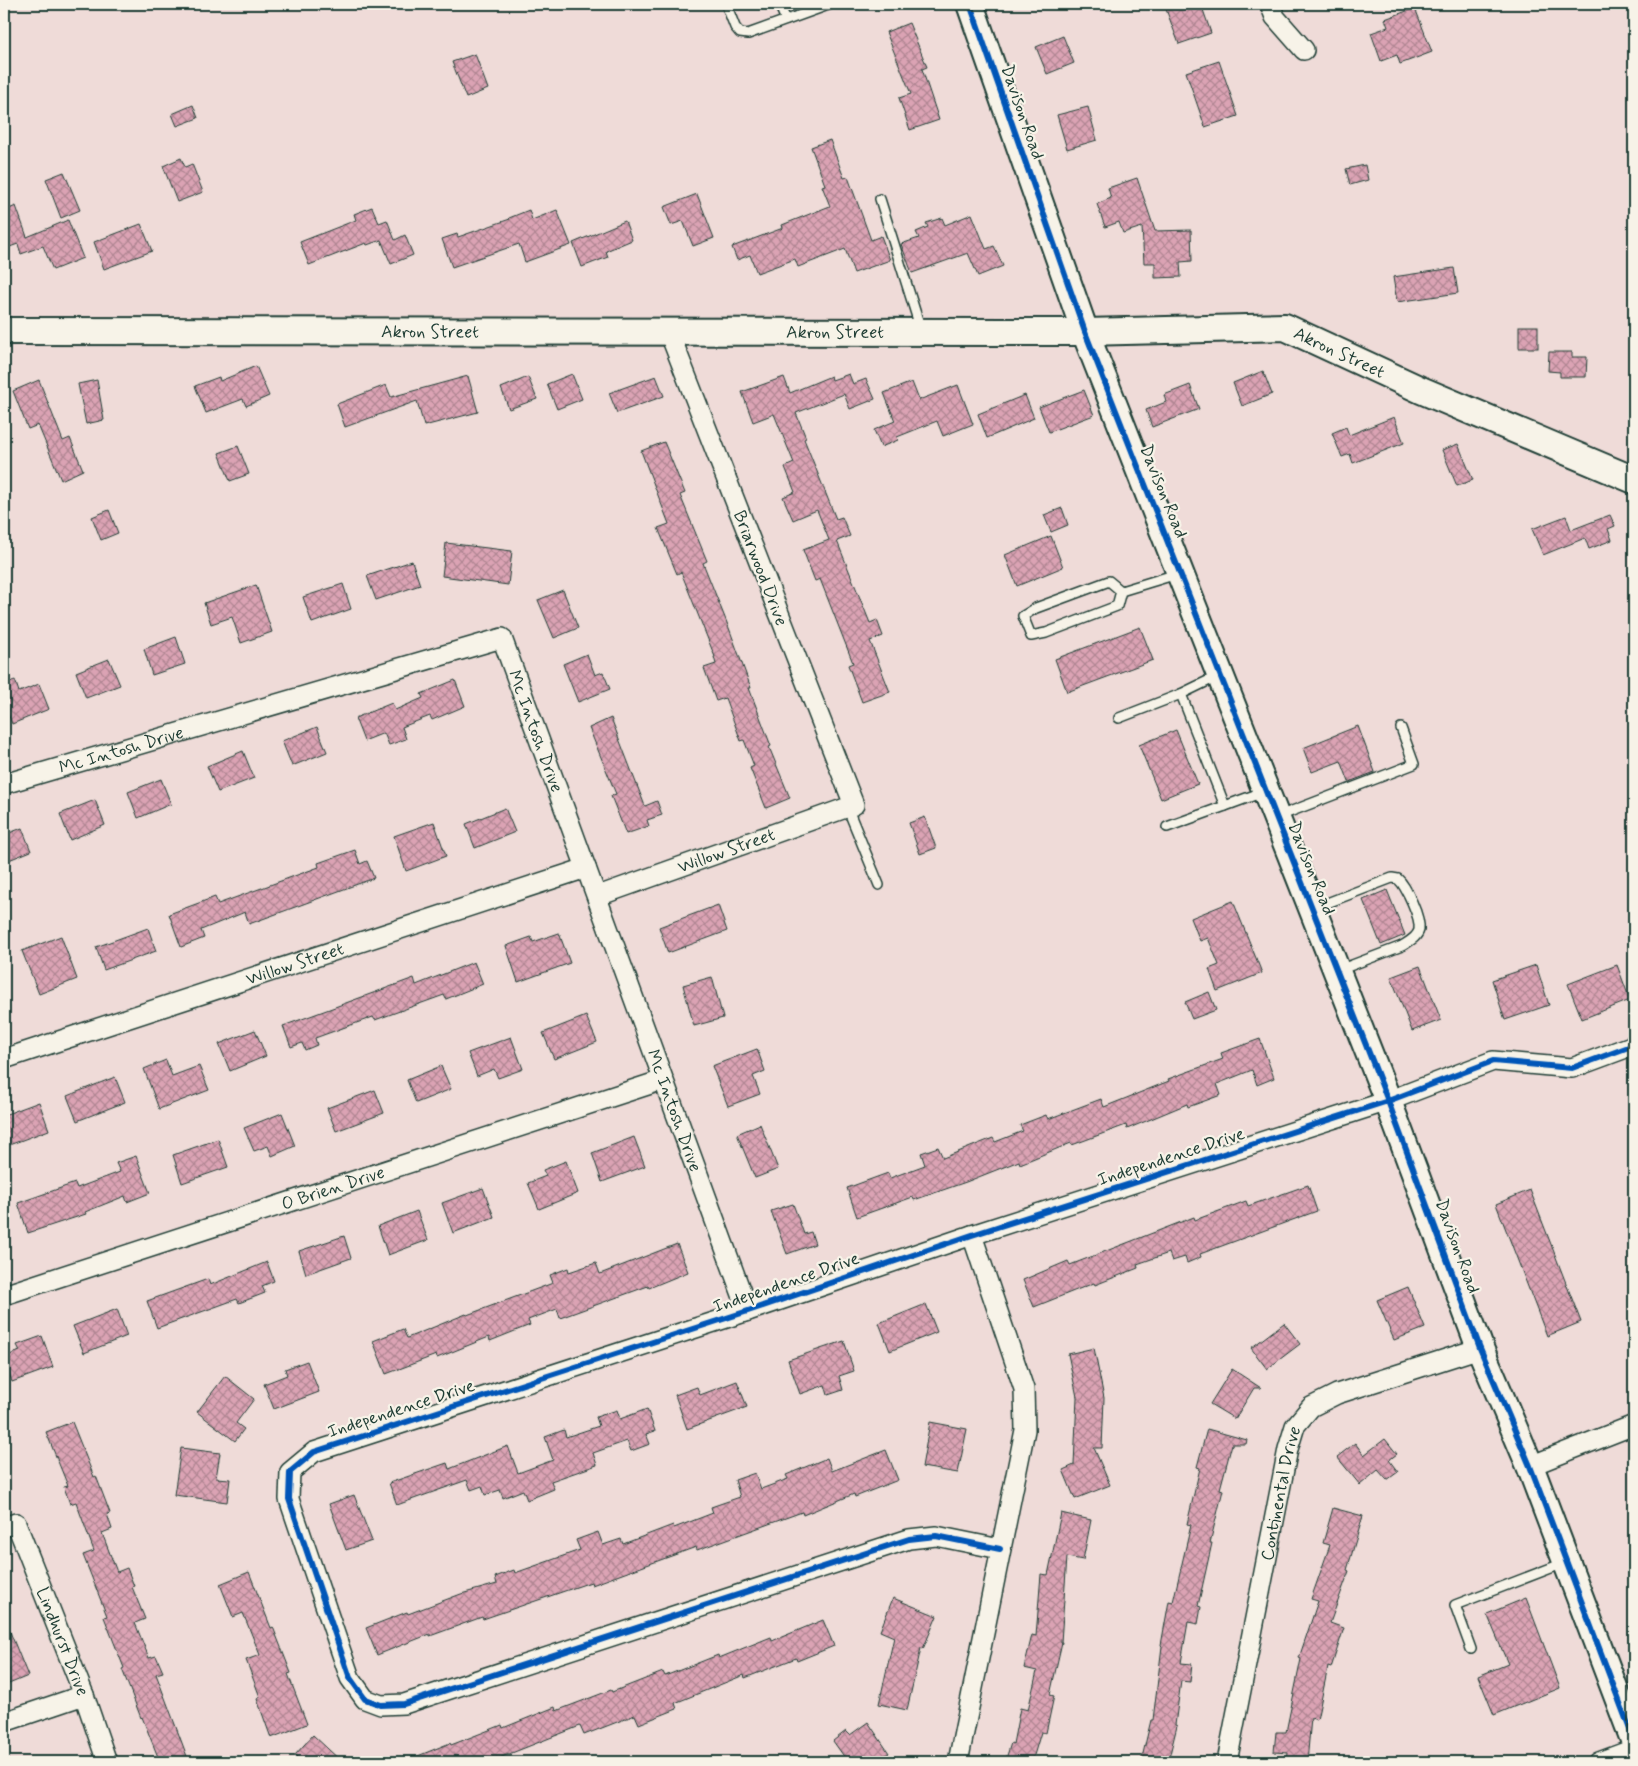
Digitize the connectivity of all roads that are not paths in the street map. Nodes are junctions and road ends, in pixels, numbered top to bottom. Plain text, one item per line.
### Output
1 (726, 4) edge
2 (779, 4) edge
3 (830, 4) edge
4 (970, 4) edge
5 (1270, 4) edge
6 (786, 20) junction
7 (1304, 50) dead end
8 (880, 199) dead end
9 (4, 331) edge
10 (669, 332) junction
11 (922, 332) junction
12 (1085, 332) junction
13 (1634, 480) edge
14 (1180, 573) junction
15 (1121, 591) junction
16 (1220, 675) junction
17 (1180, 694) junction
18 (1119, 718) dead end
19 (1401, 728) dead end
20 (4, 784) edge
21 (1266, 791) junction
22 (851, 806) junction
23 (1225, 806) junction
24 (1276, 817) junction
25 (1167, 827) dead end
26 (586, 868) junction
27 (879, 885) dead end
28 (598, 896) junction
29 (1312, 909) junction
30 (1337, 971) junction
31 (1634, 1045) edge
32 (4, 1059) edge
33 (663, 1080) junction
34 (1388, 1101) junction
35 (972, 1235) junction
36 (4, 1295) edge
37 (748, 1311) junction
38 (1480, 1348) junction
39 (1634, 1425) edge
40 (1530, 1466) junction
41 (10, 1525) edge
42 (1000, 1549) junction
43 (1567, 1562) junction
44 (1471, 1649) dead end
45 (84, 1695) junction
46 (4, 1722) edge
47 (1634, 1740) edge
48 (1634, 1749) edge
49 (107, 1762) edge
50 (958, 1762) edge
51 (1227, 1762) edge
52 (1599, 1762) edge

1 - 6 lane
2 - 6 lane
3 - 6 lane
4 - 12 street, Davison Road
5 - 7 street
8 - 11 lane
9 - 10 street, Akron Street
10 - 11 street, Akron Street
10 - 22 street, Briarwood Drive
11 - 12 street, Akron Street
12 - 13 street, Akron Street
12 - 14 street, Davison Road
14 - 15 lane
14 - 16 street, Davison Road
15 - 15 lane
16 - 17 lane
16 - 21 street, Davison Road
17 - 18 lane
17 - 23 lane
19 - 24 lane
20 - 26 street, Mc Intosh Drive
21 - 23 lane
21 - 24 street, Davison Road
22 - 27 lane
22 - 28 street, Willow Street
23 - 25 lane
24 - 29 street, Davison Road
26 - 28 street, Mc Intosh Drive
26 - 32 street, Willow Street
28 - 33 street, Mc Intosh Drive
29 - 30 street, Davison Road
29 - 30 lane
30 - 34 street, Davison Road
31 - 34 street, Independence Drive
33 - 36 street, O Brien Drive
33 - 37 street, Mc Intosh Drive
34 - 35 street, Independence Drive
34 - 38 street, Davison Road
35 - 37 street, Independence Drive
35 - 42 street
37 - 42 street, Independence Drive
38 - 40 street, Davison Road
38 - 51 street, Continental Drive
39 - 40 street
40 - 43 street, Davison Road
41 - 45 street, Lindhurst Drive
42 - 50 street
43 - 44 lane
43 - 47 street, Davison Road
45 - 46 street
45 - 49 street, Lindhurst Drive
48 - 52 street

